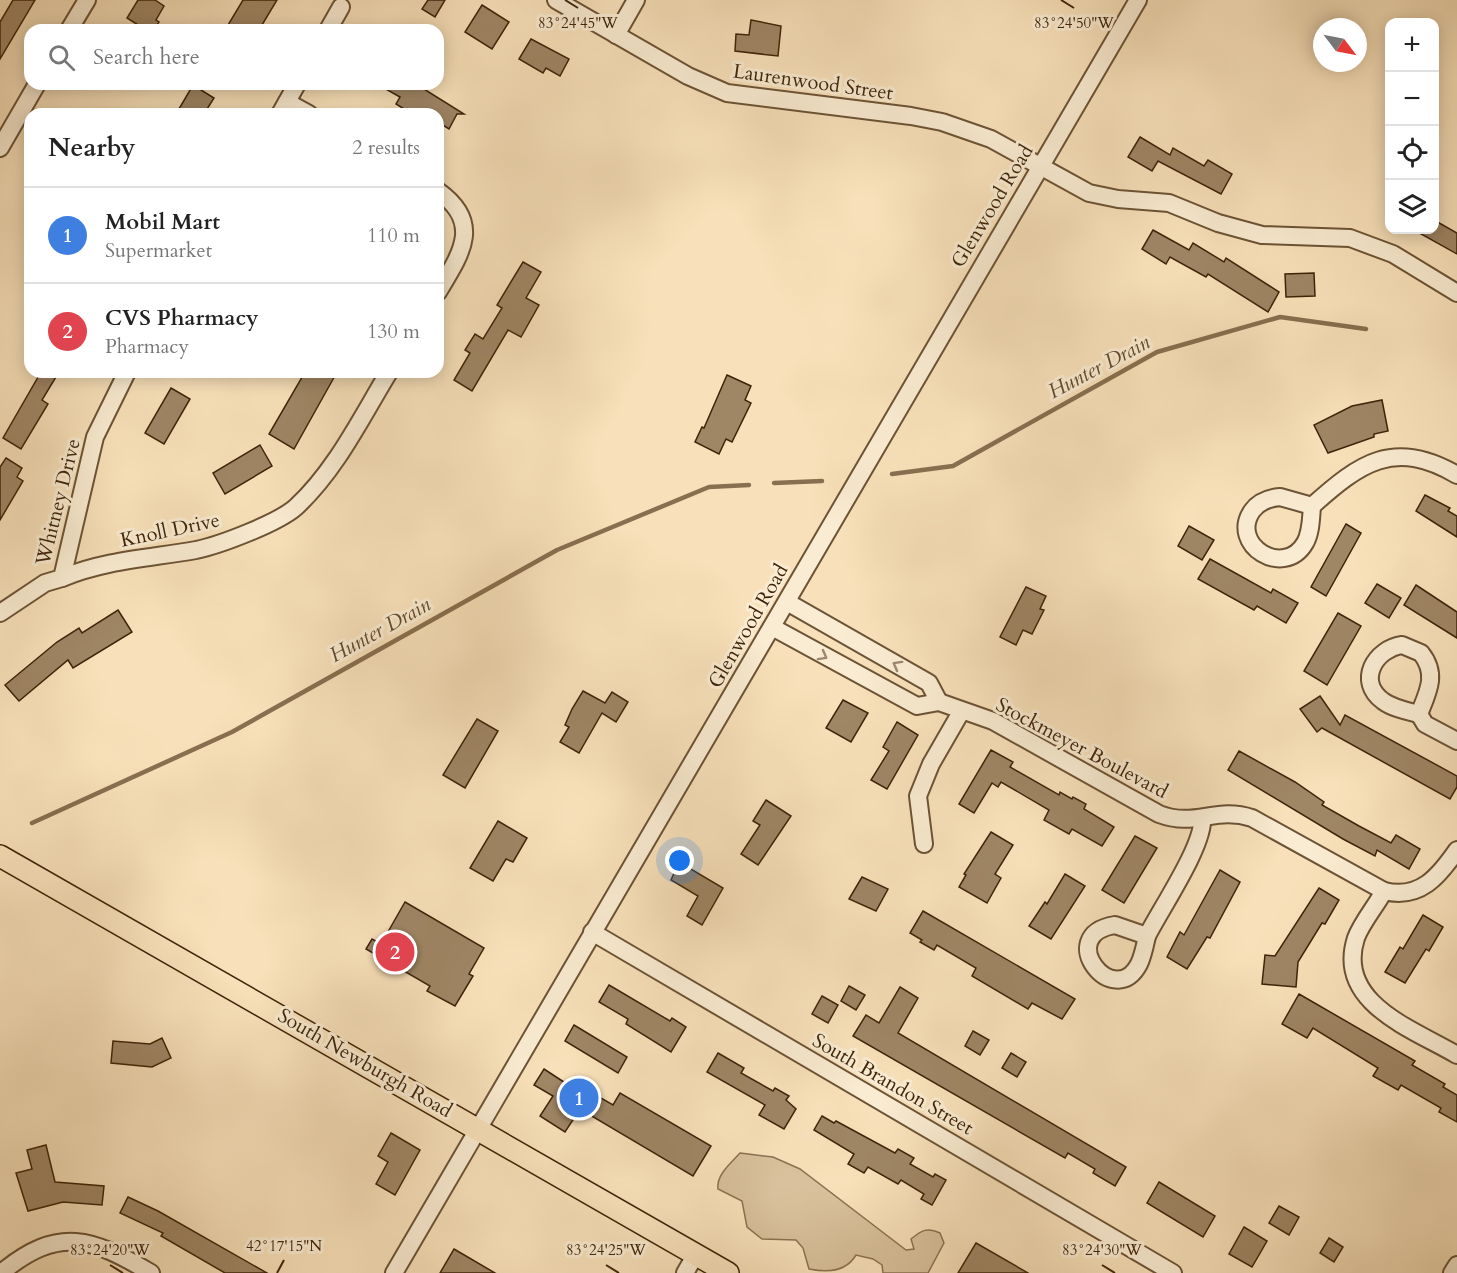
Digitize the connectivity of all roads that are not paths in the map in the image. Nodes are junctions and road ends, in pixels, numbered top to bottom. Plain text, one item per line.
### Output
1 (87, 0) edge
2 (556, 0) edge
3 (636, 0) edge
4 (1138, 0) edge
5 (341, 7) dead end
6 (73, 24) edge
7 (331, 24) edge
8 (616, 35) junction
9 (34, 90) edge
10 (294, 90) edge
11 (284, 108) edge
12 (0, 148) edge
13 (1040, 167) junction
14 (444, 195) edge
15 (444, 282) edge
16 (1457, 293) edge
17 (124, 378) edge
18 (385, 378) edge
19 (1457, 475) edge
20 (1312, 506) dead end
21 (62, 578) junction
22 (787, 602) junction
23 (0, 613) edge
24 (772, 627) junction
25 (872, 652) junction
26 (859, 676) junction
27 (939, 702) junction
28 (961, 711) junction
29 (1419, 714) dead end
30 (1457, 741) edge
31 (1202, 818) junction
32 (924, 844) dead end
33 (1457, 850) edge
34 (0, 856) edge
35 (1384, 891) junction
36 (592, 932) junction
37 (1147, 936) dead end
38 (1457, 1055) edge
39 (477, 1127) junction
40 (696, 1254) junction
41 (1457, 1265) edge
42 (1, 1273) edge
43 (151, 1273) edge
44 (394, 1273) edge
45 (685, 1273) edge
46 (728, 1273) edge
47 (1173, 1273) edge
48 (1452, 1273) edge

1 - 6 street
2 - 8 street, Laurenwood Street
3 - 8 street
4 - 13 street, Glenwood Road
5 - 7 street
8 - 13 street, Laurenwood Street
9 - 12 street
10 - 11 street
13 - 16 street, Laurenwood Street
13 - 22 street, Glenwood Road
14 - 15 street
17 - 21 street, Whitney Drive
18 - 21 street, Knoll Drive
19 - 20 street
21 - 23 street, Whitney Drive
22 - 24 street, Glenwood Road
22 - 25 street
24 -> 26 street, Stockmeyer Boulevard
24 - 36 street, Glenwood Road
25 - 26 street
27 -> 25 street
26 - 27 street, Stockmeyer Boulevard
27 - 28 street, Stockmeyer Boulevard
28 - 31 street, Stockmeyer Boulevard
28 - 32 street
29 - 30 street
31 - 35 street, Stockmeyer Boulevard
31 - 37 street
33 - 35 street
34 - 39 main road, South Newburgh Road
35 - 38 street
36 - 39 street, Glenwood Road
36 - 47 street, South Brandon Street
39 - 40 main road, South Newburgh Road
39 - 44 street, Glenwood Road
40 - 45 street
40 - 46 main road, South Newburgh Road
41 - 48 street
42 - 43 street

